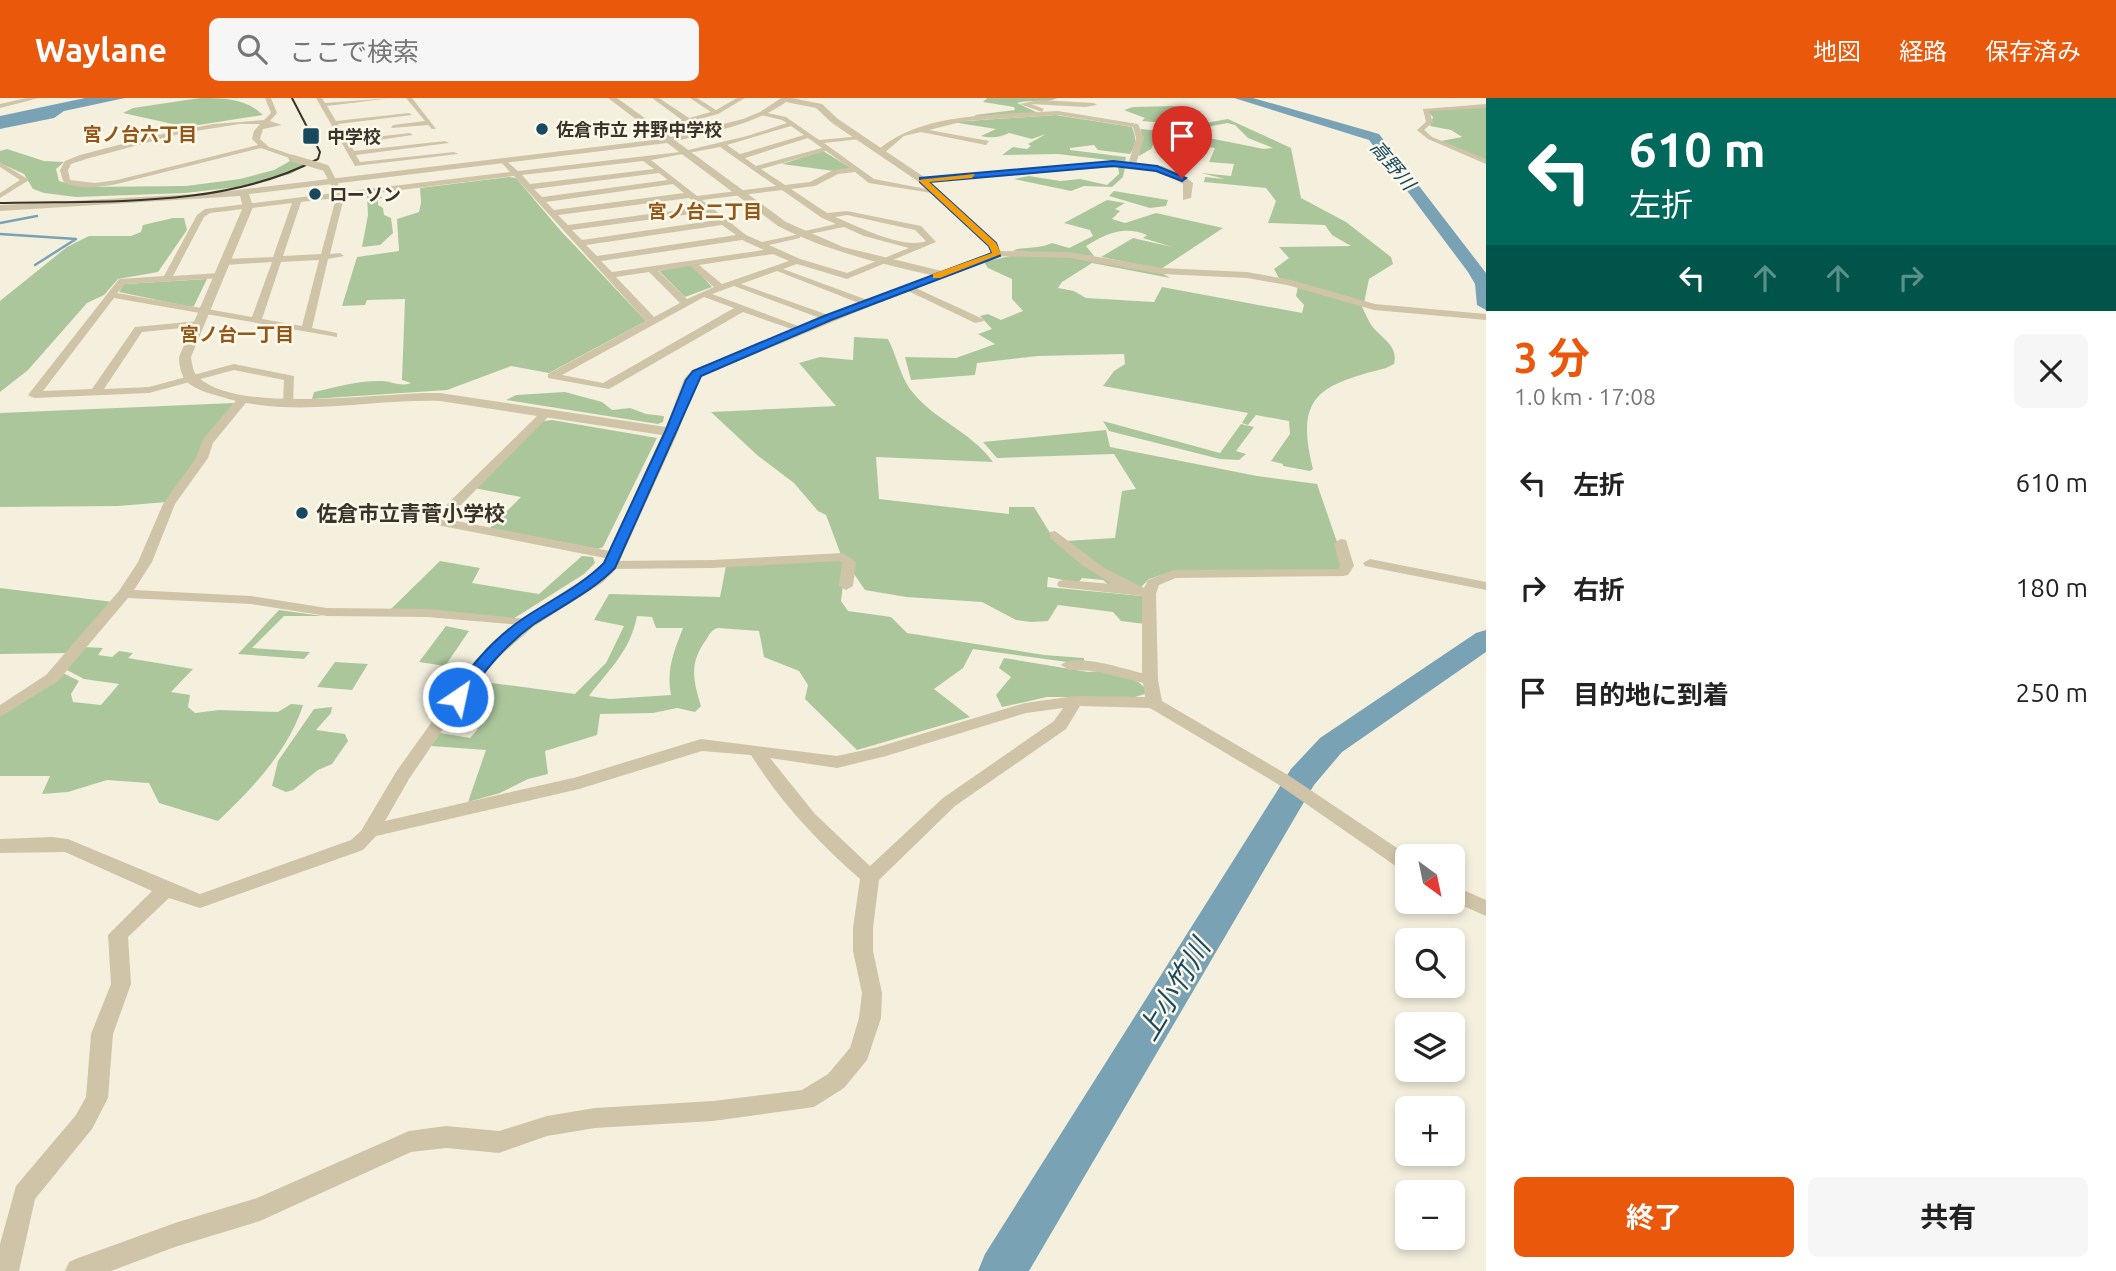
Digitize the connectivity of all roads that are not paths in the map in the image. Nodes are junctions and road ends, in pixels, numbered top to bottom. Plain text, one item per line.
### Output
1 (36, 98) edge
2 (183, 98) edge
3 (196, 98) edge
4 (268, 98) edge
5 (389, 98) edge
6 (613, 98) edge
7 (655, 98) edge
8 (693, 98) edge
9 (742, 98) edge
10 (786, 99) edge
11 (321, 101) edge
12 (412, 101) edge
13 (1094, 105) dead end
14 (0, 106) edge
15 (402, 106) dead end
16 (1486, 106) edge
17 (728, 107) junction
18 (377, 108) dead end
19 (738, 109) dead end
20 (748, 110) dead end
21 (328, 113) junction
22 (716, 113) junction
23 (761, 113) junction
24 (1055, 113) junction
25 (422, 114) junction
26 (689, 121) junction
27 (333, 123) junction
28 (429, 123) junction
29 (792, 124) junction
30 (262, 125) junction
31 (378, 128) dead end
32 (654, 129) junction
33 (919, 130) junction
34 (352, 131) dead end
35 (339, 132) junction
36 (437, 133) junction
37 (809, 136) junction
38 (860, 137) junction
39 (669, 141) junction
40 (345, 142) junction
41 (817, 142) junction
42 (445, 143) junction
43 (986, 143) dead end
44 (261, 146) junction
45 (723, 146) junction
46 (827, 149) junction
47 (880, 152) junction
48 (351, 153) junction
49 (686, 153) junction
50 (454, 154) junction
51 (739, 157) junction
52 (646, 159) junction
53 (504, 161) junction
54 (1486, 162) edge
55 (0, 164) edge
56 (1132, 164) junction
57 (463, 166) junction
58 (756, 168) junction
59 (857, 170) junction
60 (660, 171) junction
61 (517, 174) junction
62 (922, 180) junction
63 (332, 181) junction
64 (674, 182) junction
65 (528, 187) junction
66 (784, 188) junction
67 (243, 192) junction
68 (937, 192) junction
69 (741, 193) junction
70 (0, 196) edge
71 (340, 196) junction
72 (693, 197) junction
73 (1186, 198) dead end
74 (540, 200) junction
75 (297, 201) junction
76 (248, 207) junction
77 (0, 208) edge
78 (707, 209) junction
79 (552, 213) junction
80 (825, 216) junction
81 (723, 222) junction
82 (843, 225) junction
83 (566, 228) junction
84 (808, 233) dead end
85 (797, 236) dead end
86 (743, 237) junction
87 (580, 243) junction
88 (760, 245) junction
89 (919, 248) junction
90 (773, 251) junction
91 (997, 254) junction
92 (325, 256) junction
93 (340, 256) dead end
94 (277, 259) junction
95 (594, 259) junction
96 (797, 261) junction
97 (885, 261) junction
98 (224, 262) junction
99 (692, 263) junction
100 (651, 269) junction
101 (781, 271) dead end
102 (940, 274) junction
103 (219, 275) junction
104 (609, 275) junction
105 (167, 279) junction
106 (738, 286) dead end
107 (719, 287) junction
108 (907, 287) junction
109 (702, 294) junction
110 (111, 295) junction
111 (686, 303) junction
112 (867, 303) junction
113 (742, 308) junction
114 (1480, 317) edge
115 (200, 318) junction
116 (828, 318) junction
117 (256, 321) junction
118 (652, 321) junction
119 (979, 321) dead end
120 (801, 329) junction
121 (306, 330) junction
122 (333, 335) dead end
123 (192, 379) junction
124 (96, 392) junction
125 (243, 399) junction
126 (289, 405) junction
127 (546, 413) junction
128 (671, 432) junction
129 (1055, 535) dead end
130 (1341, 543) dead end
131 (612, 561) junction
132 (1370, 563) dead end
133 (1064, 584) dead end
134 (846, 586) dead end
135 (1486, 586) edge
136 (1142, 593) junction
137 (124, 594) junction
138 (527, 623) junction
139 (493, 652) joint
140 (1069, 665) dead end
141 (1150, 680) junction
142 (1075, 702) junction
143 (1154, 704) junction
144 (0, 712) edge
145 (757, 752) junction
146 (370, 831) junction
147 (0, 846) edge
148 (1395, 856) edge
149 (870, 877) junction
150 (166, 889) junction
151 (1465, 898) edge
152 (1486, 909) edge
153 (6, 1271) edge
154 (78, 1271) edge

1 - 14 street
2 - 3 street
4 - 30 street
5 - 11 street
6 - 32 street
7 - 26 street
8 - 22 street
9 - 17 street
10 - 23 street
10 - 38 street
11 - 21 street
12 - 15 street
12 - 25 street
13 - 24 street
16 - 54 street
17 - 19 street
17 - 22 street
18 - 21 street
20 - 23 street
21 - 27 street
22 - 26 street
23 - 29 street
23 - 39 street
24 - 33 street
24 - 56 street
25 - 27 street
25 - 28 street
26 - 32 street
27 - 35 street
28 - 31 street
28 - 36 street
29 - 37 street
29 - 45 street
30 - 44 street
30 - 44 street
32 - 39 street
33 - 43 street
33 - 47 street
34 - 35 street
35 - 40 street
36 - 40 street
36 - 42 street
37 - 41 street
37 - 51 street
38 - 41 street
38 - 47 street
39 - 49 street
39 - 53 street
40 - 48 street
41 - 46 street
42 - 48 street
42 - 50 street
44 - 63 street, bridge
45 - 49 street
45 - 51 street
46 - 58 street
46 - 59 street
47 - 62 street
48 - 50 street
49 - 52 street
49 - 69 street
50 - 57 street
51 - 58 street
52 - 60 street
52 - 61 street
53 - 57 street
53 - 61 street
55 - 70 street
56 - 62 street
56 - 73 street
57 - 63 street
58 - 66 street
59 - 66 street
59 - 68 street
60 - 64 street
60 - 65 street
61 - 65 street
61 - 71 street
62 - 68 street
63 - 67 street
63 - 71 street
64 - 72 street
64 - 74 street
65 - 74 street
66 - 69 street
66 - 80 street
67 - 76 street
67 - 77 street
68 - 91 street
69 - 72 street
69 - 97 street
71 - 75 street
71 - 92 street
72 - 78 street
72 - 79 street
74 - 79 street
75 - 76 street
75 - 94 street
76 - 98 street
76 - 105 street
78 - 81 street
78 - 83 street
79 - 83 street
80 - 82 street
80 - 89 street
81 - 86 street
81 - 87 street
82 - 84 street
82 - 89 street
83 - 87 street
85 - 88 street
86 - 88 street
86 - 95 street
87 - 95 street
88 - 90 street
89 - 97 street
90 - 96 street
90 - 99 street
91 - 102 street
91 - 114 street
92 - 93 street
92 - 94 street
92 - 121 street
94 - 98 street
94 - 117 street
95 - 104 street
96 - 97 street
96 - 107 street
97 - 102 street
98 - 103 street
99 - 100 street
99 - 107 street
100 - 104 street
100 - 111 street
101 - 112 street
102 - 108 street
103 - 105 street
103 - 115 street
104 - 118 street
105 - 110 street
106 - 116 street
107 - 109 street
108 - 112 street
108 - 119 street
109 - 111 street
109 - 113 street
110 - 115 street
110 - 124 street
111 - 118 street
112 - 116 street
113 - 118 street
113 - 120 street
115 - 117 street
115 - 123 street
115 - 124 street
116 - 120 street
117 - 121 street
120 - 128 street
121 - 122 street
123 - 124 street
123 - 125 street
123 - 126 street
125 - 126 street
125 - 137 street
126 - 127 street
127 - 128 street
127 - 131 street
128 - 131 street
129 - 136 street
130 - 136 street
131 - 134 street
131 - 138 street
132 - 135 street
133 - 136 street
136 - 141 street
137 - 138 street
137 - 144 street
138 - 139 street
139 - 146 street
140 - 141 street
141 - 143 street
142 - 143 street
142 - 145 street
142 - 149 street
143 - 148 street
145 - 146 street
145 - 149 street
146 - 150 street
147 - 150 street
149 - 154 street
150 - 153 street
151 - 152 street

